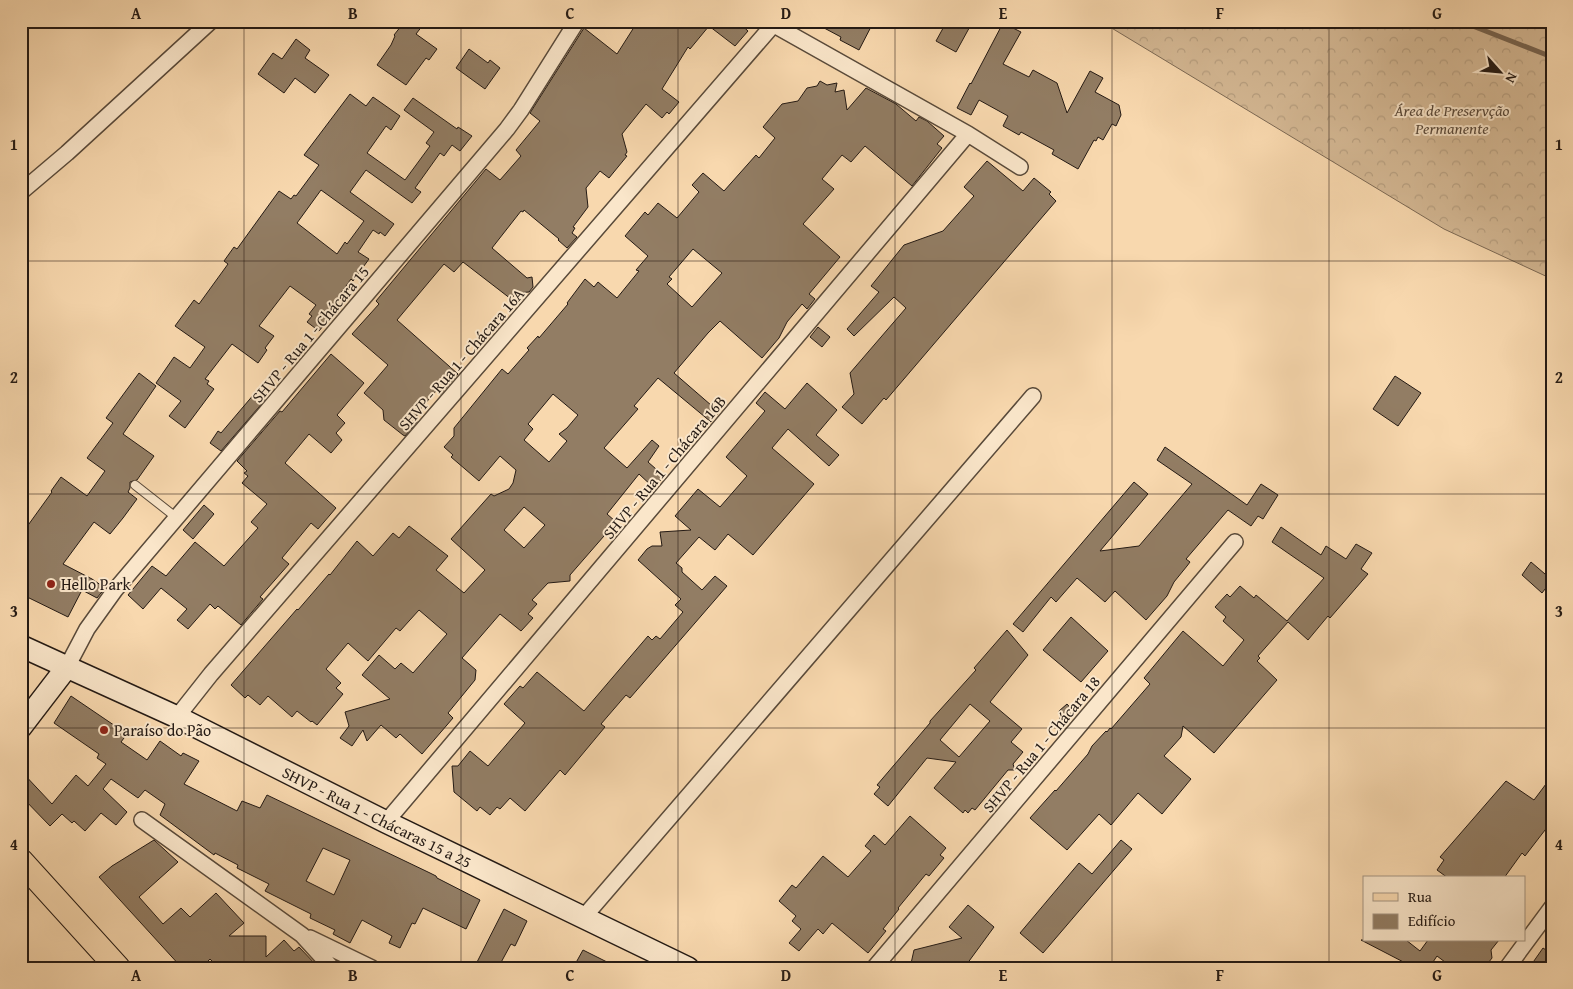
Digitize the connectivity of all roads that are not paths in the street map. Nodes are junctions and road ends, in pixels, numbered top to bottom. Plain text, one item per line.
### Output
1 (211, 21) edge
2 (577, 21) edge
3 (770, 23) edge
4 (968, 134) junction
5 (1020, 167) dead end
6 (21, 192) edge
7 (1033, 396) dead end
8 (135, 485) dead end
9 (176, 518) junction
10 (1235, 542) dead end
11 (21, 646) edge
12 (67, 667) junction
13 (177, 717) junction
14 (21, 727) edge
15 (142, 820) dead end
16 (386, 822) junction
17 (21, 861) edge
18 (1552, 907) edge
19 (583, 918) junction
20 (302, 935) junction
21 (118, 968) edge
22 (332, 968) edge
23 (372, 968) edge
24 (688, 968) edge
25 (874, 968) edge
26 (1507, 968) edge

1 - 6 street
2 - 9 street, SHVP - Rua 1 - Chácara 15
3 - 4 street
3 - 13 street, SHVP - Rua 1 - Chácara 16A
4 - 5 street
4 - 16 street, SHVP - Rua 1 - Chácara 16B
7 - 19 street
8 - 9 lane
9 - 12 street, SHVP - Rua 1 - Chácara 15
10 - 25 street, SHVP - Rua 1 - Chácara 18
11 - 12 street, SHVP - Rua 1 - Chácaras 15 a 25
12 - 13 street, SHVP - Rua 1 - Chácaras 15 a 25
12 - 14 street
13 - 16 street, SHVP - Rua 1 - Chácaras 15 a 25
15 - 20 street
16 - 19 street, SHVP - Rua 1 - Chácaras 15 a 25
17 - 21 main road
18 - 26 street
19 - 24 street, SHVP - Rua 1 - Chácaras 15 a 25
20 - 22 street
20 - 23 street

